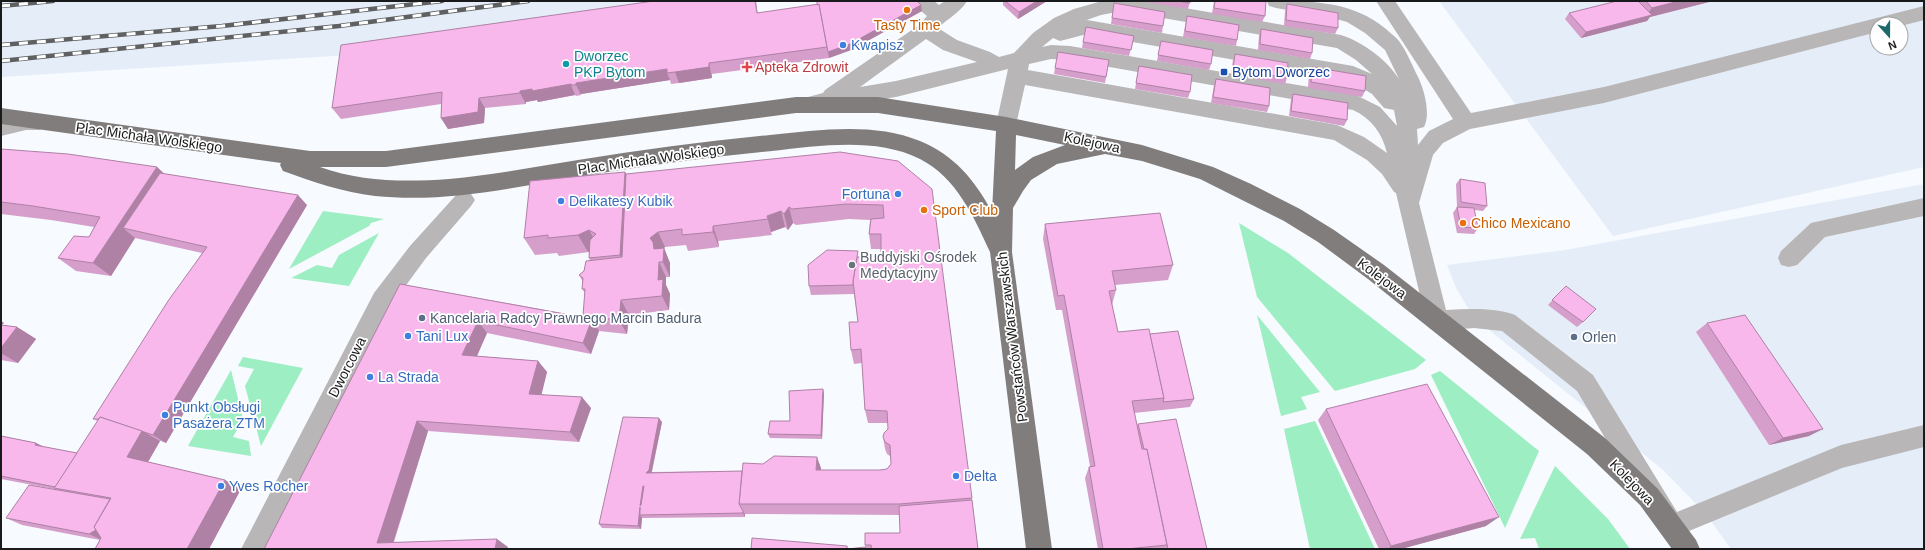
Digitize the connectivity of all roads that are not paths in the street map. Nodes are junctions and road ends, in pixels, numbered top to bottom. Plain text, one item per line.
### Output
1 (922, 1) edge
2 (958, 1) edge
3 (1075, 1) edge
4 (1276, 1) edge
5 (1385, 1) edge
6 (1924, 13) edge
7 (939, 15) junction
8 (926, 30) junction
9 (996, 66) junction
10 (1018, 68) junction
11 (796, 105) junction
12 (1, 116) edge
13 (45, 122) junction
14 (1466, 122) junction
15 (1006, 125) junction
16 (1, 128) edge
17 (1115, 146) junction
18 (253, 152) junction
19 (464, 200) dead end
20 (1410, 201) junction
21 (1924, 207) edge
22 (1003, 208) junction
23 (1001, 252) junction
24 (1789, 258) dead end
25 (1437, 321) junction
26 (1924, 436) edge
27 (1672, 526) junction
28 (254, 549) edge
29 (1038, 549) edge
30 (1687, 549) edge

1 - 7 street
2 - 7 street
3 - 10 street
4 - 20 street
5 - 14 street
6 - 14 street
7 - 8 street
8 - 9 street
8 - 11 street
9 - 10 street
9 - 11 street
10 - 15 street
10 - 20 street
10 - 20 street
10 - 20 street
10 - 20 street
11 - 15 main road, Plac Michała Wolskiego
11 - 18 main road, Plac Michała Wolskiego
12 - 13 main road
13 - 16 street
13 - 18 main road, Plac Michała Wolskiego
14 - 20 street
15 - 17 main road, Kolejowa
15 - 22 main road, Powstańców Warszawskich
17 - 22 main road
17 - 25 main road, Kolejowa
18 - 23 main road, Plac Michała Wolskiego
19 - 28 street, Dworcowa
20 - 25 street
21 - 24 street
22 - 23 main road, Powstańców Warszawskich
23 - 29 main road, Powstańców Warszawskich
25 - 27 main road, Kolejowa
25 - 27 street
26 - 27 street
27 - 30 main road, Kolejowa

